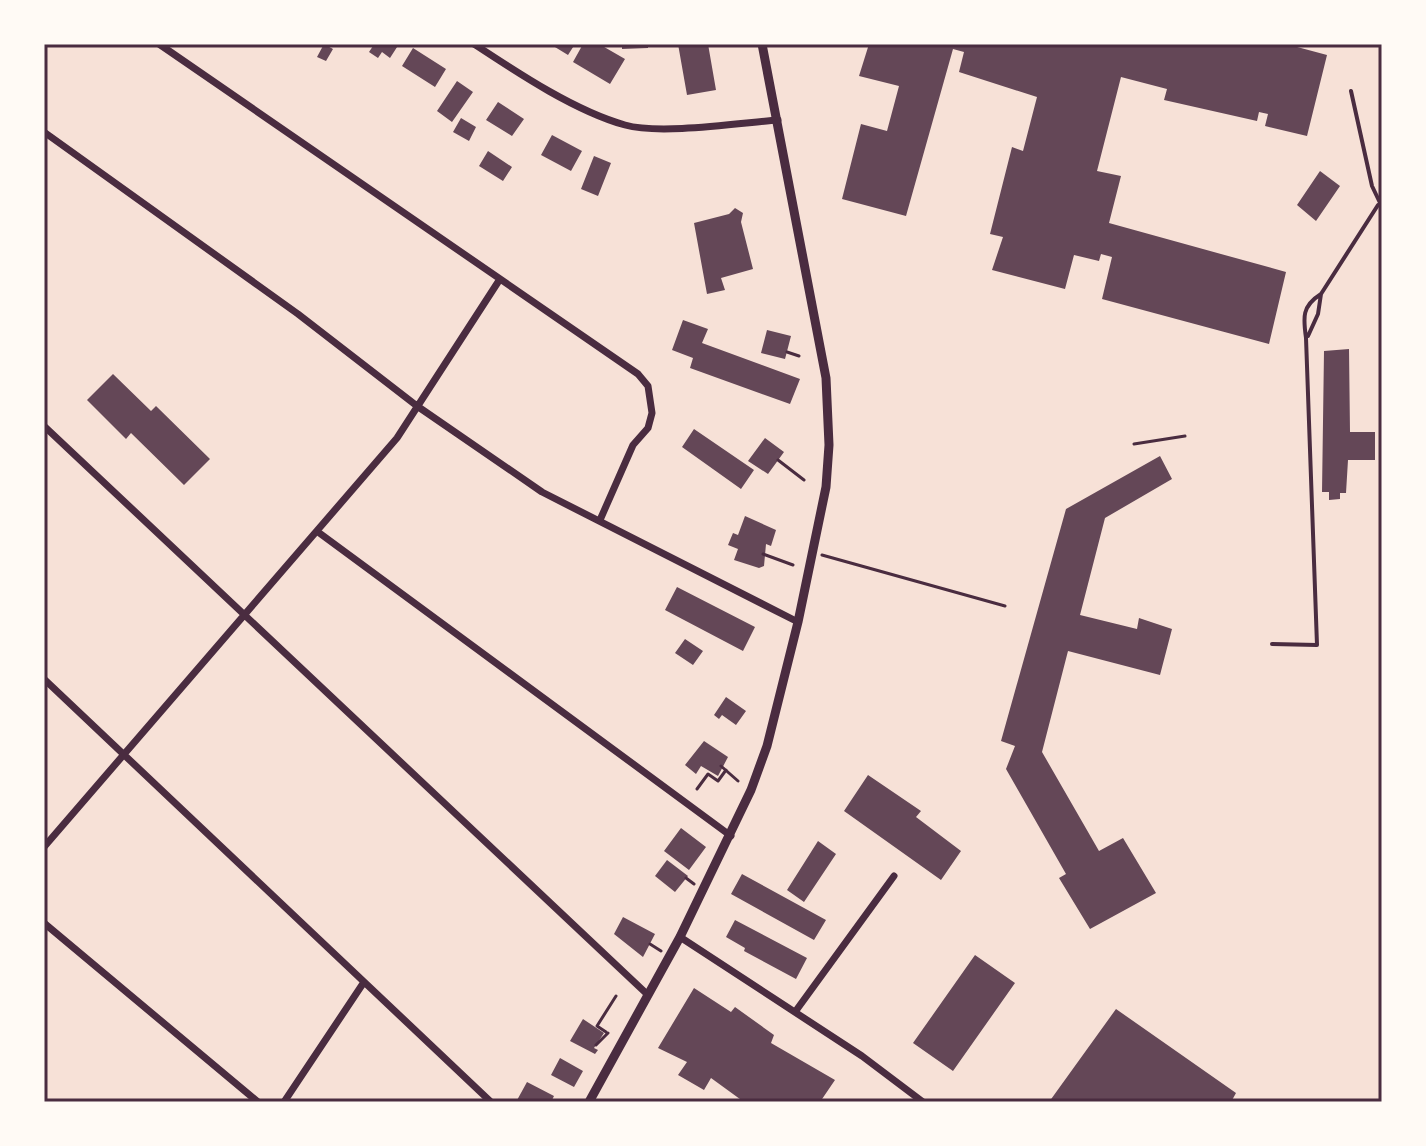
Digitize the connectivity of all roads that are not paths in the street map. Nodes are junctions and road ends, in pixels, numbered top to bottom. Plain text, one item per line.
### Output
1 (159, 44) edge
2 (474, 44) edge
3 (762, 44) edge
4 (487, 47) edge
5 (1351, 91) dead end
6 (778, 120) junction
7 (44, 132) edge
8 (1380, 206) edge
9 (500, 279) junction
10 (1321, 294) junction
11 (1306, 338) junction
12 (417, 406) junction
13 (44, 426) edge
14 (600, 520) junction
15 (318, 532) junction
16 (244, 616) junction
17 (798, 622) junction
18 (1272, 644) dead end
19 (44, 679) edge
20 (123, 756) junction
21 (731, 836) junction
22 (44, 847) edge
23 (894, 876) dead end
24 (44, 923) edge
25 (680, 937) junction
26 (364, 982) junction
27 (648, 995) junction
28 (795, 1012) junction
29 (258, 1102) edge
30 (284, 1102) edge
31 (491, 1102) edge
32 (589, 1102) edge
33 (923, 1102) edge

1 - 9 street
2 - 4 street
3 - 6 street
4 - 6 street
5 - 8 lane
6 - 17 street
7 - 12 street
8 - 10 lane
9 - 12 street
9 - 14 street
10 - 11 lane
10 - 11 lane
11 - 18 lane
12 - 14 street
12 - 15 street
13 - 16 street
14 - 17 street
15 - 16 street
15 - 21 street
16 - 20 street
16 - 27 street
17 - 21 street
19 - 20 street
20 - 22 street
20 - 26 street
21 - 25 street
23 - 28 street
24 - 29 street
25 - 27 street
25 - 28 street
26 - 30 street
26 - 31 street
27 - 32 street
28 - 33 street

